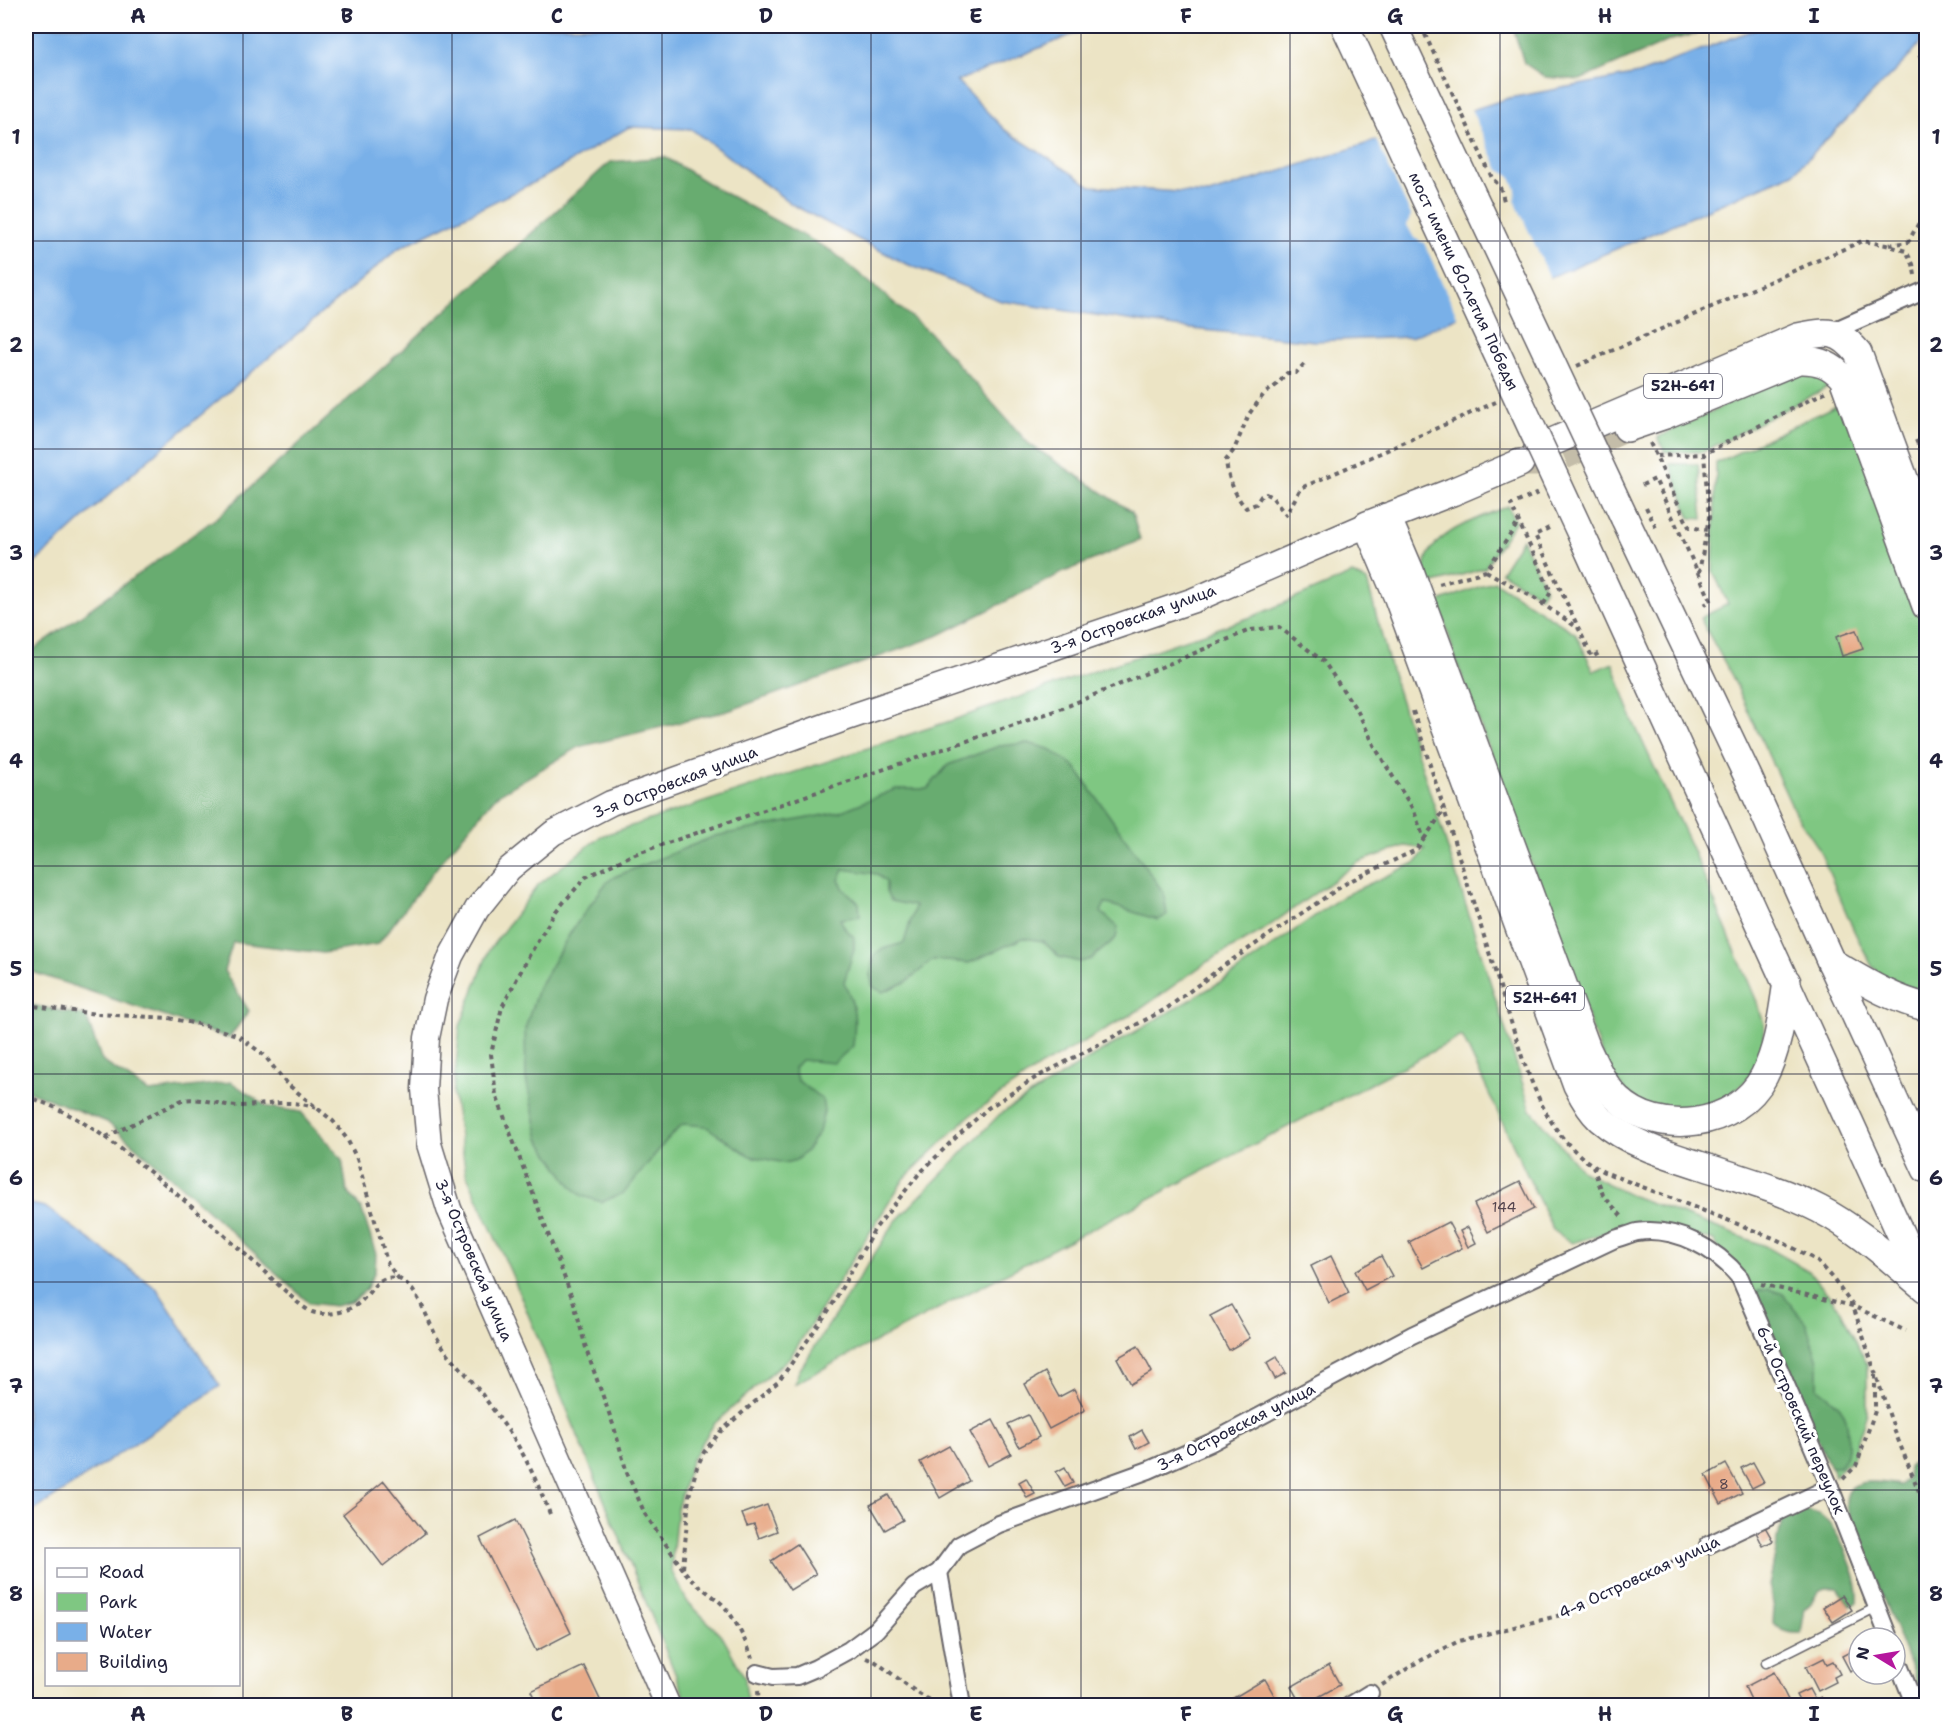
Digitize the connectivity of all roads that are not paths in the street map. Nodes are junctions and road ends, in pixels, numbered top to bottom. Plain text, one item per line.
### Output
1 (1345, 26) edge
2 (1393, 26) edge
3 (1923, 292) edge
4 (1831, 332) junction
5 (1627, 428) tunnel mouth
6 (1377, 521) junction
7 (1926, 538) edge
8 (1926, 606) edge
9 (1831, 962) junction
10 (1787, 982) junction
11 (1926, 1007) edge
12 (1926, 1169) edge
13 (1674, 1235) joint
14 (1926, 1289) edge
15 (1830, 1487) junction
16 (1708, 1545) road end
17 (939, 1572) junction
18 (1877, 1607) junction
19 (1884, 1626) edge
20 (1766, 1663) dead end
21 (757, 1672) road end
22 (1907, 1686) edge
23 (1370, 1693) road end
24 (669, 1706) edge
25 (962, 1706) edge
26 (1349, 1706) edge
27 (1915, 1706) edge

1 - 10 main road, мост имени 60-летия Победы, bridge
2 - 9 main road, bridge
3 - 4 street, 52Н-641
4 - 6 main road, 52Н-641
4 - 7 main road
5 - 8 main road, 52Н-641
6 - 10 main road, 52Н-641
6 - 14 main road, 52Н-641
6 - 24 main road, 3-я Островская улица
9 - 11 main road
9 - 12 main road
10 - 14 main road, мост имени 60-летия Победы
13 - 15 street, 6-й Островский переулок
13 - 17 street, 3-я Островская улица
15 - 16 street, 4-я Островская улица
15 - 18 street, 6-й Островский переулок
17 - 21 street, 3-я Островская улица
17 - 25 street
18 - 19 street, 6-й Островский переулок
18 - 20 lane
22 - 27 street
23 - 26 street

